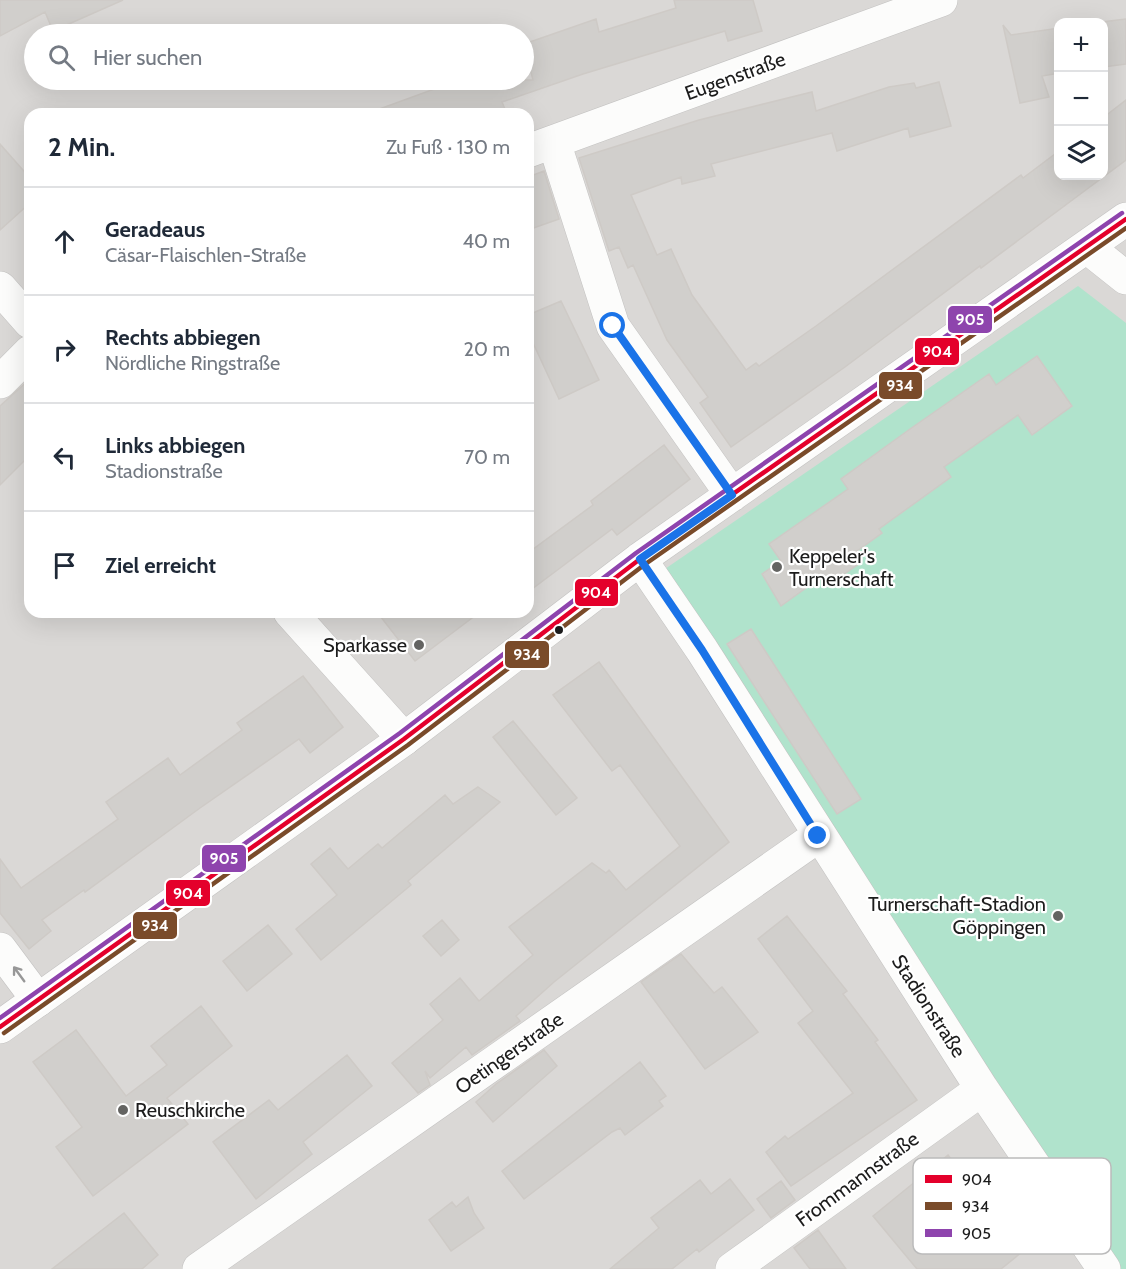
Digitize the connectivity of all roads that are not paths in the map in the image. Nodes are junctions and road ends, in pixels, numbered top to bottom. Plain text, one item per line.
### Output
1 (941, 0) edge
2 (541, 146) edge
3 (1126, 219) edge
4 (1087, 247) junction
5 (1126, 278) edge
6 (0, 288) edge
7 (24, 315) edge
8 (24, 357) edge
9 (0, 382) edge
10 (732, 495) junction
11 (640, 559) junction
12 (295, 618) edge
13 (404, 739) junction
14 (818, 836) junction
15 (0, 949) edge
16 (38, 1000) junction
17 (0, 1027) edge
18 (982, 1089) junction
19 (1029, 1158) edge
20 (1094, 1254) edge
21 (199, 1269) edge
22 (732, 1269) edge
23 (1104, 1269) edge

1 - 2 street, Eugenstraße
2 - 10 street
3 - 4 street
4 - 5 street
4 - 10 street
6 - 7 street
8 - 9 street
10 - 11 street
11 - 13 street
11 - 14 street, Stadionstraße
12 - 13 street
13 - 16 street
14 - 18 street, Stadionstraße
14 - 21 street, Oetingerstraße
16 -> 15 street
16 - 17 street
18 - 19 street, Stadionstraße
18 - 22 street, Frommannstraße
20 - 23 street, Stadionstraße

